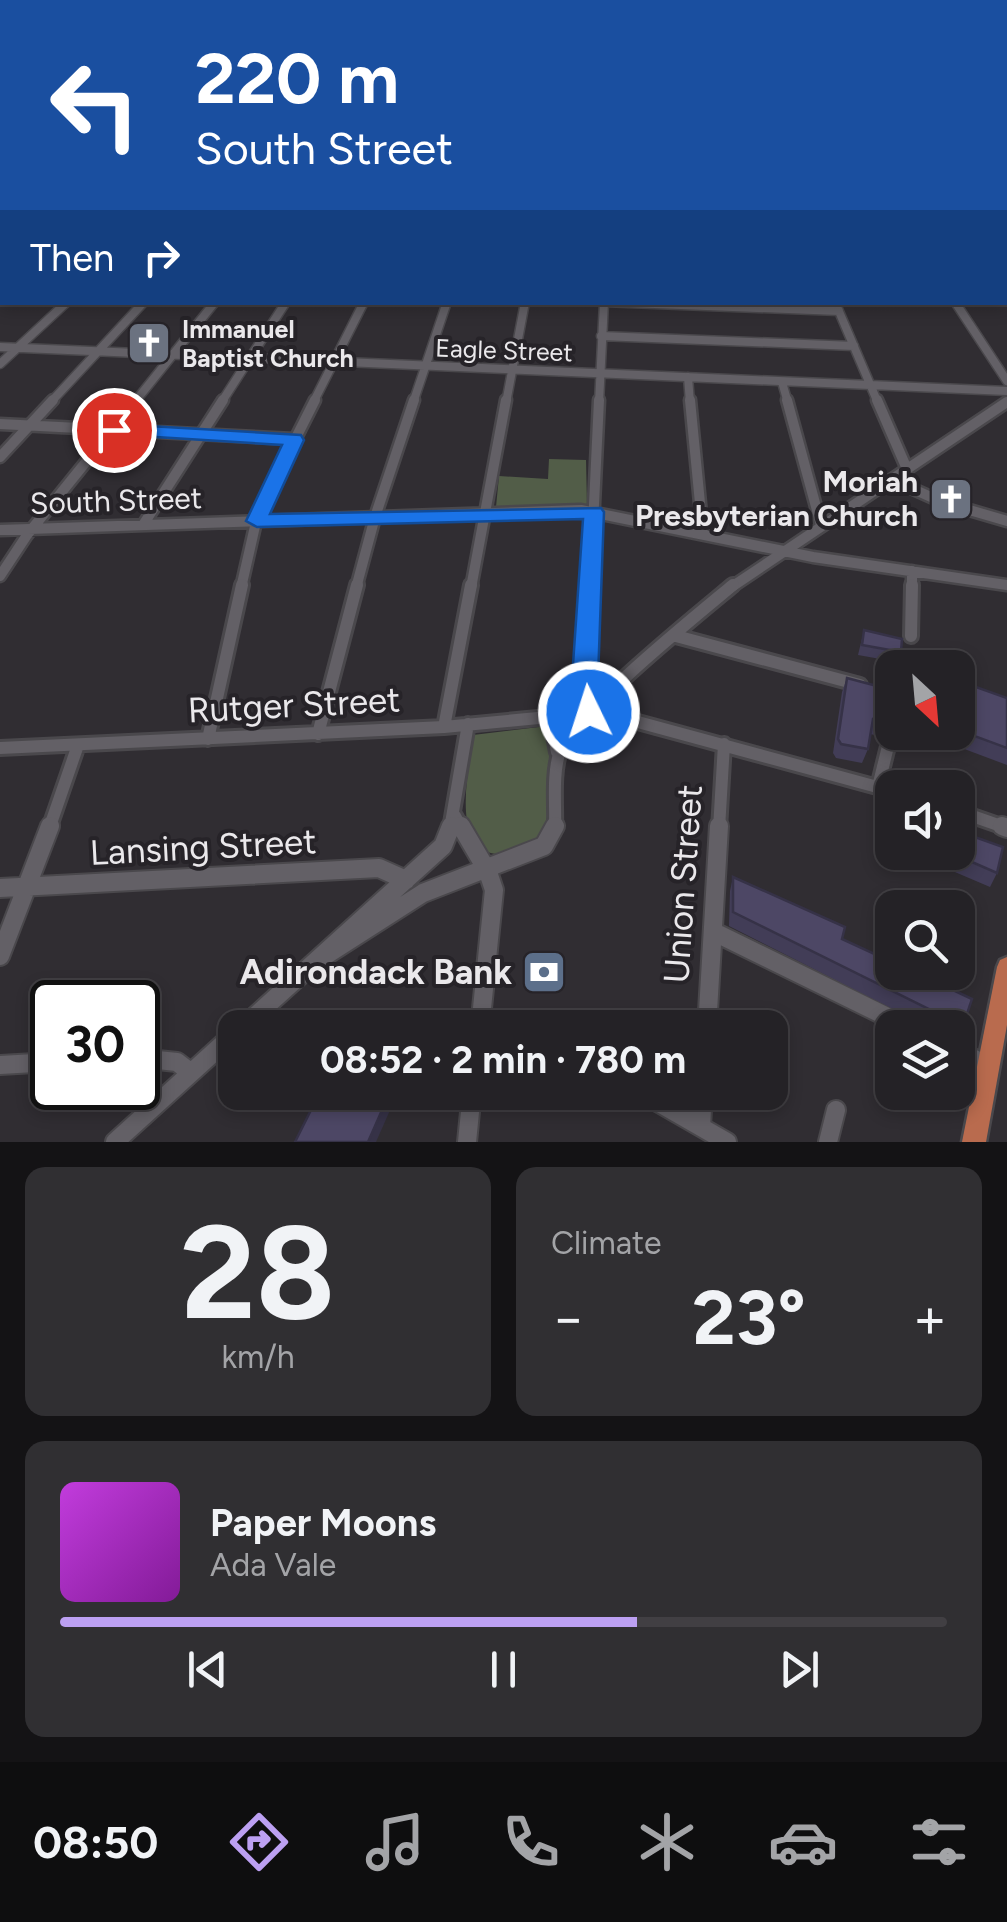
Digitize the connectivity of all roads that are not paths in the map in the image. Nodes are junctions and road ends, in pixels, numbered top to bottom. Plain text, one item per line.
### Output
1 (64, 305) edge
2 (141, 305) edge
3 (213, 305) edge
4 (284, 305) edge
5 (362, 305) edge
6 (446, 305) edge
7 (524, 305) edge
8 (603, 305) edge
9 (743, 305) edge
10 (957, 305) edge
11 (837, 307) edge
12 (601, 336) junction
13 (854, 346) junction
14 (0, 347) edge
15 (18, 348) junction
16 (98, 352) junction
17 (174, 355) junction
18 (250, 358) junction
19 (332, 362) junction
20 (0, 364) edge
21 (426, 366) junction
22 (512, 370) junction
23 (600, 374) junction
24 (688, 377) junction
25 (1007, 381) edge
26 (782, 382) junction
27 (870, 386) junction
28 (1007, 391) edge
29 (1007, 402) edge
30 (0, 424) edge
31 (29, 426) junction
32 (114, 430) junction
33 (200, 434) junction
34 (294, 440) junction
35 (0, 456) edge
36 (907, 469) junction
37 (892, 480) junction
38 (594, 512) junction
39 (486, 513) junction
40 (374, 517) junction
41 (257, 521) junction
42 (1007, 521) edge
43 (143, 525) junction
44 (821, 525) junction
45 (34, 529) junction
46 (0, 530) edge
47 (703, 534) junction
48 (784, 550) junction
49 (912, 571) junction
50 (0, 576) edge
51 (1007, 585) edge
52 (676, 636) junction
53 (911, 636) dead end
54 (874, 689) edge
55 (589, 712) junction
56 (550, 716) junction
57 (468, 724) junction
58 (444, 728) junction
59 (318, 734) junction
60 (208, 738) junction
61 (724, 744) junction
62 (78, 745) junction
63 (0, 748) edge
64 (558, 756) junction
65 (875, 786) edge
66 (455, 816) junction
67 (975, 817) edge
68 (1007, 828) edge
69 (488, 869) junction
70 (406, 880) junction
71 (28, 886) junction
72 (0, 888) edge
73 (714, 932) junction
74 (0, 956) edge
75 (320, 959) junction
76 (1007, 966) edge
77 (1004, 998) edge
78 (262, 1010) edge
79 (482, 1010) edge
80 (708, 1010) edge
81 (875, 1011) edge
82 (218, 1048) edge
83 (975, 1059) edge
84 (160, 1060) edge
85 (30, 1063) edge
86 (0, 1064) edge
87 (989, 1066) junction
88 (190, 1072) junction
89 (470, 1110) edge
90 (670, 1110) edge
91 (702, 1110) edge
92 (836, 1110) dead end
93 (701, 1128) junction
94 (115, 1142) edge
95 (467, 1142) edge
96 (728, 1142) edge
97 (828, 1142) edge
98 (974, 1142) edge

1 - 15 street
2 - 16 street
3 - 17 street
4 - 18 street
5 - 19 street
6 - 21 street
7 - 22 street
8 - 12 street
9 - 11 street
10 - 25 street
11 - 13 street
12 - 13 street
12 - 23 street
13 - 27 street
14 - 15 street, Eagle Street
15 - 16 street, Eagle Street
15 - 20 street
16 - 17 street, Eagle Street
16 - 31 street
17 - 18 street, Eagle Street
17 - 32 street
18 - 19 street, Eagle Street
18 - 33 street
19 - 21 street, Eagle Street
19 - 34 street
21 - 22 street, Eagle Street
21 - 40 street
22 - 23 street, Eagle Street
22 - 39 street
23 - 24 street, Eagle Street
23 - 38 street
24 - 26 street, Eagle Street
24 - 47 street
26 - 27 street, Eagle Street
26 - 44 street
27 - 28 street, Eagle Street
27 - 36 street
29 - 36 street
30 - 31 street
31 - 32 street
31 - 35 street
32 - 33 street
32 - 45 street
33 - 34 street
33 - 43 street
34 - 41 street
36 - 37 street
37 - 42 street
37 - 44 street
38 - 39 street, South Street
38 - 47 street, South Street
38 - 55 street
39 - 40 street, South Street
39 - 58 street
40 - 41 street, South Street
40 - 59 street
41 - 43 street, South Street
41 - 60 street
43 - 45 street, South Street
44 - 48 street
45 - 46 street, South Street
45 - 50 street
47 - 48 street, South Street
48 - 49 street, South Street
48 - 52 street
49 - 51 street, South Street
49 - 53 street
52 - 54 street
52 - 55 street
55 - 56 street, Rutger Street
55 - 61 street, Rutger Street
55 - 64 street
56 - 57 street, Rutger Street
56 - 64 street
57 - 58 street, Rutger Street
57 - 66 street
58 - 59 street, Rutger Street
59 - 60 street, Rutger Street
60 - 62 street, Rutger Street
61 - 65 street, Rutger Street
61 - 73 street, Union Street
62 - 63 street, Rutger Street
62 - 71 street
64 - 69 street
66 - 69 street
66 - 70 street
67 - 68 street
69 - 75 street
69 - 79 street
70 - 71 street, Lansing Street
70 - 75 street
71 - 72 street, Lansing Street
71 - 74 street
73 - 80 street, Union Street
73 - 81 street
75 - 78 street
76 - 77 main road
77 - 87 main road
82 - 88 street
83 - 87 street
84 - 88 street
85 - 86 street
87 - 98 main road
88 - 94 street
89 - 95 street
90 - 93 street
91 - 93 street
92 - 97 street
93 - 96 street

